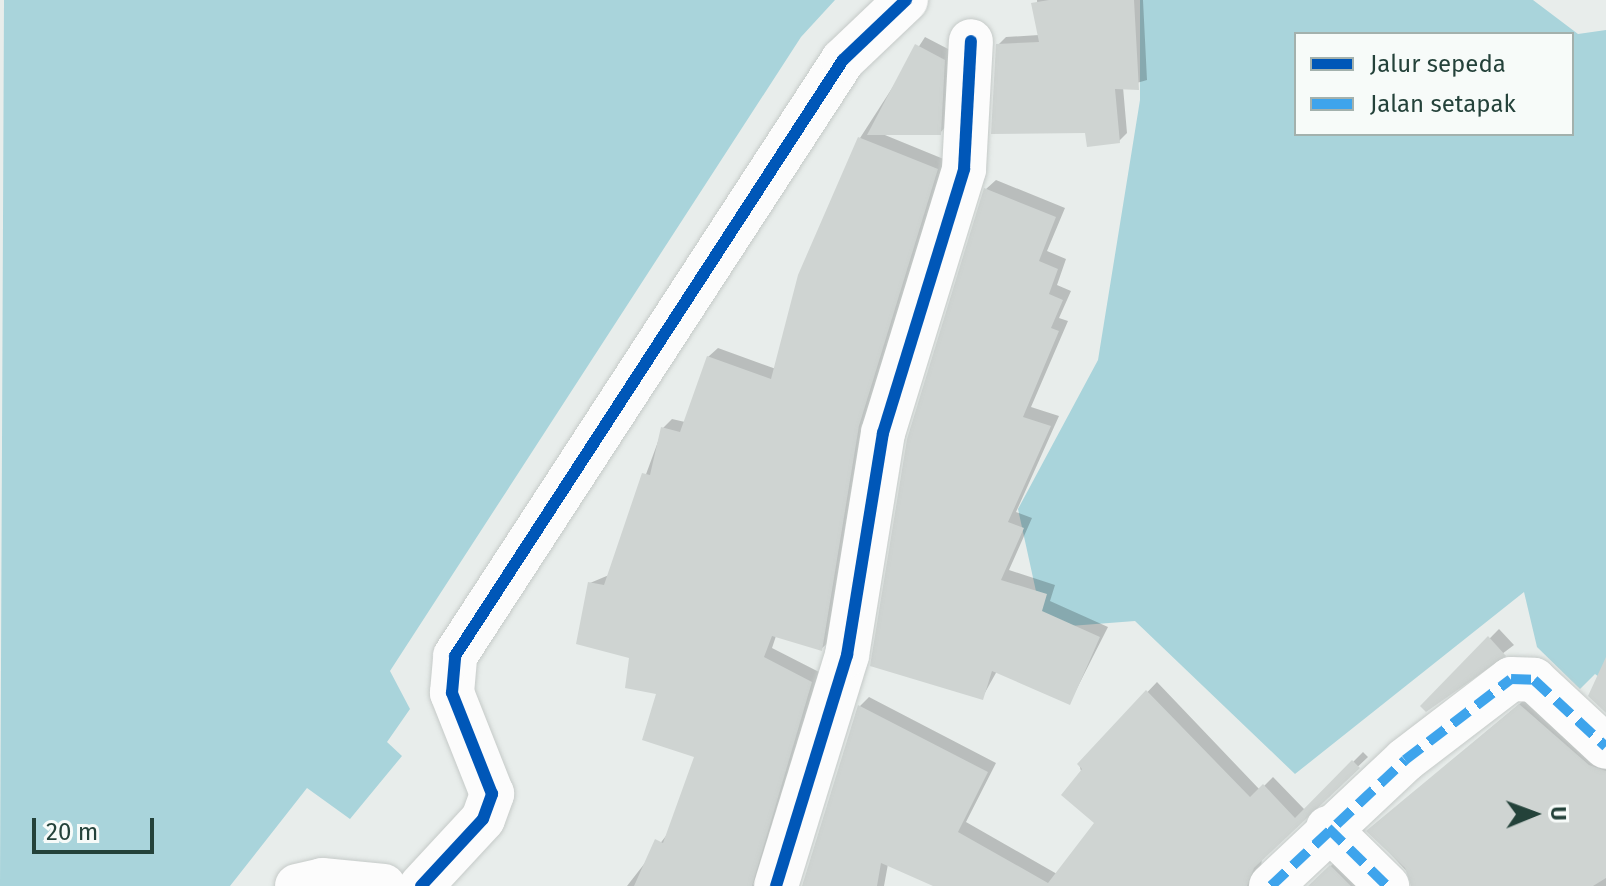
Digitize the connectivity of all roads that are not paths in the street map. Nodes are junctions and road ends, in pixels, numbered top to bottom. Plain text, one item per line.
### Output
1 (906, 0) edge
2 (971, 41) dead end
3 (1606, 747) edge
4 (1328, 828) junction
5 (297, 886) edge
6 (384, 886) edge
7 (421, 886) edge
8 (776, 886) edge
9 (1271, 886) edge
10 (1387, 886) edge

1 - 7 street
2 - 8 street
3 - 4 street
4 - 9 street
4 - 10 street
5 - 6 street

